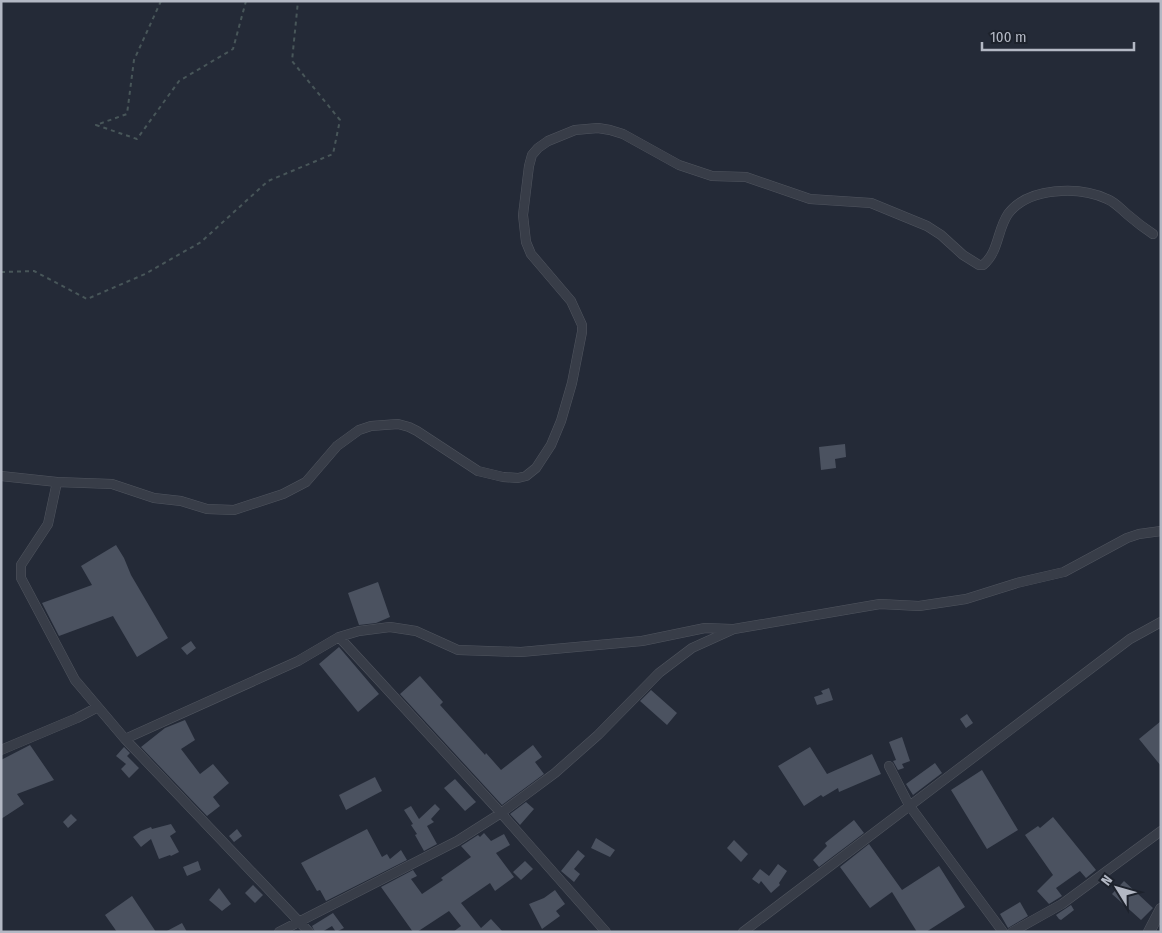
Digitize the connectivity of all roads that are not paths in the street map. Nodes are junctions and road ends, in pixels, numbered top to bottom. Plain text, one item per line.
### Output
1 (1153, 234) dead end
2 (1, 476) edge
3 (57, 482) junction
4 (1161, 531) edge
5 (1161, 622) edge
6 (734, 629) junction
7 (339, 637) junction
8 (98, 706) junction
9 (125, 739) junction
10 (1, 750) edge
11 (889, 766) dead end
12 (909, 805) junction
13 (501, 813) junction
14 (1161, 831) edge
15 (1161, 909) edge
16 (299, 920) junction
17 (279, 932) edge
18 (310, 932) edge
19 (606, 932) edge
20 (743, 932) edge
21 (1003, 932) edge
22 (1012, 932) edge
23 (1149, 932) edge

1 - 3 street
2 - 3 street
3 - 8 street
4 - 6 street
5 - 12 street
6 - 7 street
6 - 13 street
7 - 9 street
7 - 13 street
8 - 9 street
8 - 10 street
9 - 16 street
11 - 12 street
12 - 20 street
12 - 21 street
13 - 16 street
13 - 19 street
14 - 22 street
15 - 23 street
16 - 17 street
16 - 18 street

